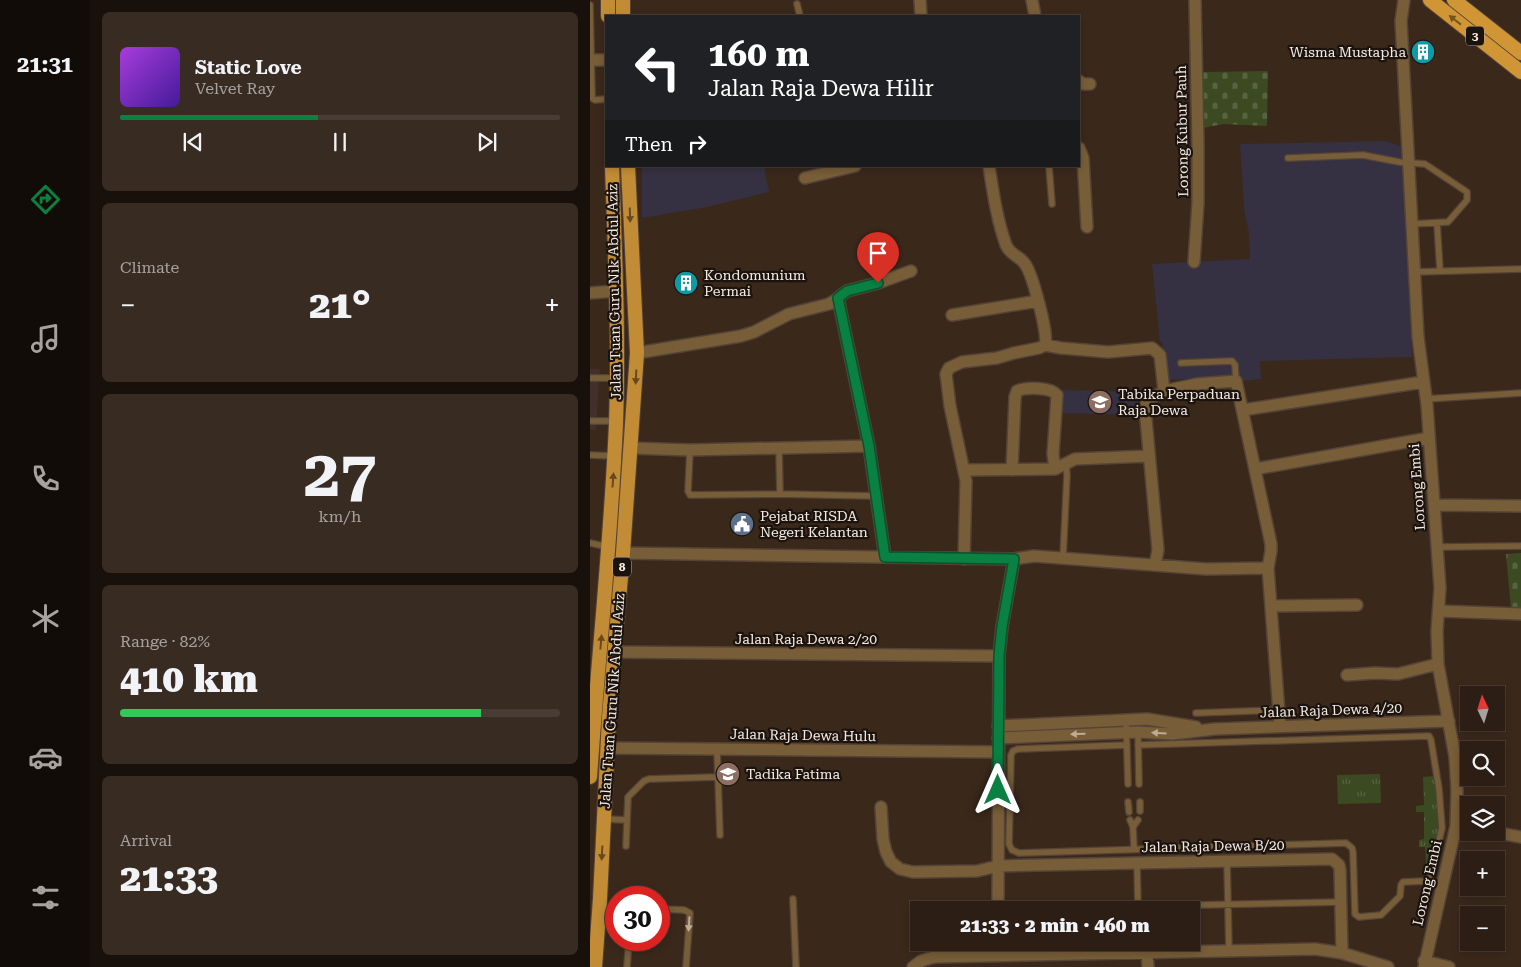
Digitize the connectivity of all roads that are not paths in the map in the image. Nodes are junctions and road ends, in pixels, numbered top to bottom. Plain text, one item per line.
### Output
1 (608, 0) edge
2 (623, 0) edge
3 (920, 0) edge
4 (1032, 0) edge
5 (1195, 0) edge
6 (1404, 0) edge
7 (1430, 0) edge
8 (1454, 0) edge
9 (590, 4) edge
10 (797, 4) dead end
11 (608, 15) edge
12 (623, 15) edge
13 (800, 15) edge
14 (921, 15) edge
15 (1035, 15) edge
16 (1521, 53) edge
17 (591, 60) edge
18 (605, 60) edge
19 (1521, 72) edge
20 (1080, 82) edge
21 (1090, 84) dead end
22 (605, 99) edge
23 (1080, 150) edge
24 (1288, 158) dead end
25 (1408, 162) junction
26 (612, 167) edge
27 (628, 167) edge
28 (851, 167) edge
29 (990, 167) edge
30 (1049, 167) edge
31 (805, 178) dead end
32 (1052, 204) dead end
33 (1437, 223) junction
34 (1412, 224) junction
35 (1087, 227) dead end
36 (1194, 267) dead end
37 (1521, 269) edge
38 (911, 271) dead end
39 (1440, 271) junction
40 (1414, 272) junction
41 (616, 291) junction
42 (590, 294) edge
43 (838, 298) junction
44 (1038, 301) junction
45 (952, 315) dead end
46 (1046, 345) junction
47 (637, 353) junction
48 (1181, 363) dead end
49 (590, 378) edge
50 (617, 378) junction
51 (1236, 381) junction
52 (1423, 382) junction
53 (1164, 391) junction
54 (1521, 393) edge
55 (1426, 399) junction
56 (1242, 410) junction
57 (590, 421) edge
58 (616, 421) junction
59 (1429, 438) junction
60 (869, 446) junction
61 (631, 448) junction
62 (779, 448) junction
63 (690, 450) junction
64 (590, 456) edge
65 (614, 456) junction
66 (1150, 456) junction
67 (1066, 464) junction
68 (1054, 469) junction
69 (1255, 469) junction
70 (964, 470) junction
71 (1012, 470) junction
72 (780, 494) junction
73 (876, 496) junction
74 (1434, 505) junction
75 (1521, 506) edge
76 (590, 544) edge
77 (1521, 546) edge
78 (609, 547) junction
79 (1437, 547) junction
80 (623, 553) junction
81 (885, 557) junction
82 (964, 558) junction
83 (1063, 558) junction
84 (1014, 559) junction
85 (1155, 565) junction
86 (1268, 568) junction
87 (1357, 605) dead end
88 (1271, 606) junction
89 (1440, 611) junction
90 (1521, 614) edge
91 (614, 652) junction
92 (999, 656) junction
93 (1438, 664) junction
94 (1347, 675) dead end
95 (1279, 710) junction
96 (1196, 713) dead end
97 (592, 718) edge
98 (1132, 720) junction
99 (1449, 721) junction
100 (998, 726) junction
101 (1280, 726) junction
102 (1215, 729) junction
103 (1132, 732) junction
104 (998, 738) junction
105 (1127, 745) junction
106 (1138, 745) junction
107 (607, 748) junction
108 (717, 749) junction
109 (998, 752) junction
110 (590, 767) edge
111 (718, 777) junction
112 (590, 778) edge
113 (1128, 784) dead end
114 (1139, 784) dead end
115 (1128, 802) dead end
116 (1140, 802) dead end
117 (881, 807) dead end
118 (1140, 811) dead end
119 (1128, 812) dead end
120 (604, 819) junction
121 (626, 820) junction
122 (1130, 820) dead end
123 (1138, 820) dead end
124 (1456, 826) junction
125 (1133, 827) junction
126 (1460, 827) edge
127 (1505, 834) edge
128 (720, 835) dead end
129 (1521, 837) edge
130 (626, 846) dead end
131 (1134, 849) junction
132 (1227, 861) junction
133 (1137, 863) junction
134 (998, 866) junction
135 (792, 899) dead end
136 (998, 901) edge
137 (1138, 901) edge
138 (596, 902) edge
139 (1341, 902) junction
140 (1228, 904) junction
141 (1200, 905) edge
142 (670, 909) edge
143 (628, 951) edge
144 (997, 951) edge
145 (1142, 951) joint
146 (1200, 951) edge
147 (1229, 951) junction
148 (1342, 952) junction
149 (997, 956) junction
150 (1424, 964) edge
151 (595, 967) edge
152 (627, 967) edge
153 (686, 967) edge
154 (796, 967) edge
155 (913, 967) edge
156 (1148, 967) edge
157 (1388, 967) edge
158 (1449, 967) edge

1 - 11 main road
2 - 12 main road
3 - 14 street
4 - 15 street
5 - 36 street, Lorong Kubur Pauh
6 - 25 street, Lorong Embi
19 -> 7 highway, 3
8 - 16 highway, 3
9 - 17 lane
10 - 13 lane
17 - 18 street
17 - 22 lane
20 - 21 street
23 - 35 street
24 - 25 lane
25 - 33 lane
25 - 34 street, Lorong Embi
26 - 41 main road, Jalan Tuan Guru Nik Abdul Aziz / 8
27 -> 47 main road, Jalan Tuan Guru Nik Abdul Aziz / 8
28 - 31 street
29 - 44 street
30 - 32 lane
33 - 34 lane
33 - 39 lane
34 - 40 street, Lorong Embi
37 - 39 lane
38 - 43 street
39 - 40 lane
40 - 52 street, Lorong Embi
41 - 42 street
41 - 50 main road, Jalan Tuan Guru Nik Abdul Aziz / 8
43 - 47 street
43 - 60 street
44 - 45 street
44 - 46 street
46 - 53 street
46 - 70 street
47 - 50 main road
47 -> 61 main road, Jalan Tuan Guru Nik Abdul Aziz / 8
48 - 51 lane
49 - 50 lane
50 - 58 main road, Jalan Tuan Guru Nik Abdul Aziz / 8
51 - 53 street
51 - 56 street
52 - 55 street, Lorong Embi
52 - 56 street
53 - 66 street
54 - 55 lane
55 - 59 street, Lorong Embi
56 - 69 street
57 - 58 lane
58 - 65 main road, Jalan Tuan Guru Nik Abdul Aziz / 8
59 - 69 street
59 - 74 street, Lorong Embi
60 - 62 street
60 - 73 street
61 - 63 street
61 - 80 main road, Jalan Tuan Guru Nik Abdul Aziz / 8
62 - 63 street
62 - 72 lane
63 - 72 lane
64 - 65 lane
78 -> 65 main road, Jalan Tuan Guru Nik Abdul Aziz / 8
66 - 67 street
66 - 85 street
67 - 68 street
67 - 83 lane
68 - 71 street
68 - 71 street
69 - 86 street
70 - 71 street
70 - 82 street
72 - 73 lane
73 - 81 street
74 - 75 street
74 - 79 street, Lorong Embi
76 - 78 lane
77 - 79 lane
97 -> 78 main road, Jalan Tuan Guru Nik Abdul Aziz / 8
79 - 89 street, Lorong Embi
80 - 81 street
80 - 91 main road, Jalan Tuan Guru Nik Abdul Aziz / 8
81 - 82 street
82 - 84 street
83 - 84 street
83 - 85 street
84 - 92 street
85 - 86 street
86 - 88 street
87 - 88 street
88 - 95 street
89 - 90 street
89 - 93 street, Lorong Embi
91 - 92 street, Jalan Raja Dewa 2/20
91 - 107 main road, Jalan Tuan Guru Nik Abdul Aziz / 8
92 - 100 street
93 - 94 street
93 - 99 street, Lorong Embi
95 - 96 lane
95 - 101 street
97 - 110 main road, Jalan Tuan Guru Nik Abdul Aziz / 8
98 - 100 street, Jalan Raja Dewa 4/20
98 - 102 street, Jalan Raja Dewa 4/20
98 - 103 lane
98 - 103 lane
99 - 101 street, Jalan Raja Dewa 4/20
99 - 124 street, Lorong Embi
100 - 104 street
101 - 102 street, Jalan Raja Dewa 4/20
102 -> 103 street, Jalan Raja Dewa 4/20
103 -> 104 street, Jalan Raja Dewa 4/20
103 - 105 lane
103 - 106 lane
104 - 109 street
105 - 113 lane
105 - 131 lane
106 - 114 lane
106 - 131 lane
107 - 108 street, Jalan Raja Dewa Hulu
107 - 120 main road, Jalan Tuan Guru Nik Abdul Aziz / 8
108 - 109 street, Jalan Raja Dewa Hulu
108 - 111 lane
109 - 134 street
110 - 112 main road, Jalan Tuan Guru Nik Abdul Aziz / 8
111 - 121 lane
111 - 128 lane
115 - 119 lane
116 - 118 lane
117 - 134 street, Jalan Raja Dewa B/20
120 - 121 lane
120 -> 138 main road, Jalan Tuan Guru Nik Abdul Aziz / 8
121 - 130 lane
122 - 125 lane
123 - 125 lane
124 - 126 street
124 - 150 street, Lorong Embi
125 - 131 lane
127 - 129 street
132 - 133 street, Jalan Raja Dewa B/20
132 - 139 street, Jalan Raja Dewa B/20
132 - 140 lane
133 - 134 street, Jalan Raja Dewa B/20
133 - 137 lane
134 - 136 street
135 - 154 lane
138 - 151 main road, Jalan Tuan Guru Nik Abdul Aziz / 8
139 - 140 lane
139 - 148 street, Jalan Raja Dewa B/20
140 - 141 lane
140 - 147 lane
142 -> 153 lane
143 - 152 lane
144 - 149 street
145 - 149 street
145 - 156 street
146 - 147 street
147 - 148 street
148 - 157 street
149 - 155 street
150 - 158 street

